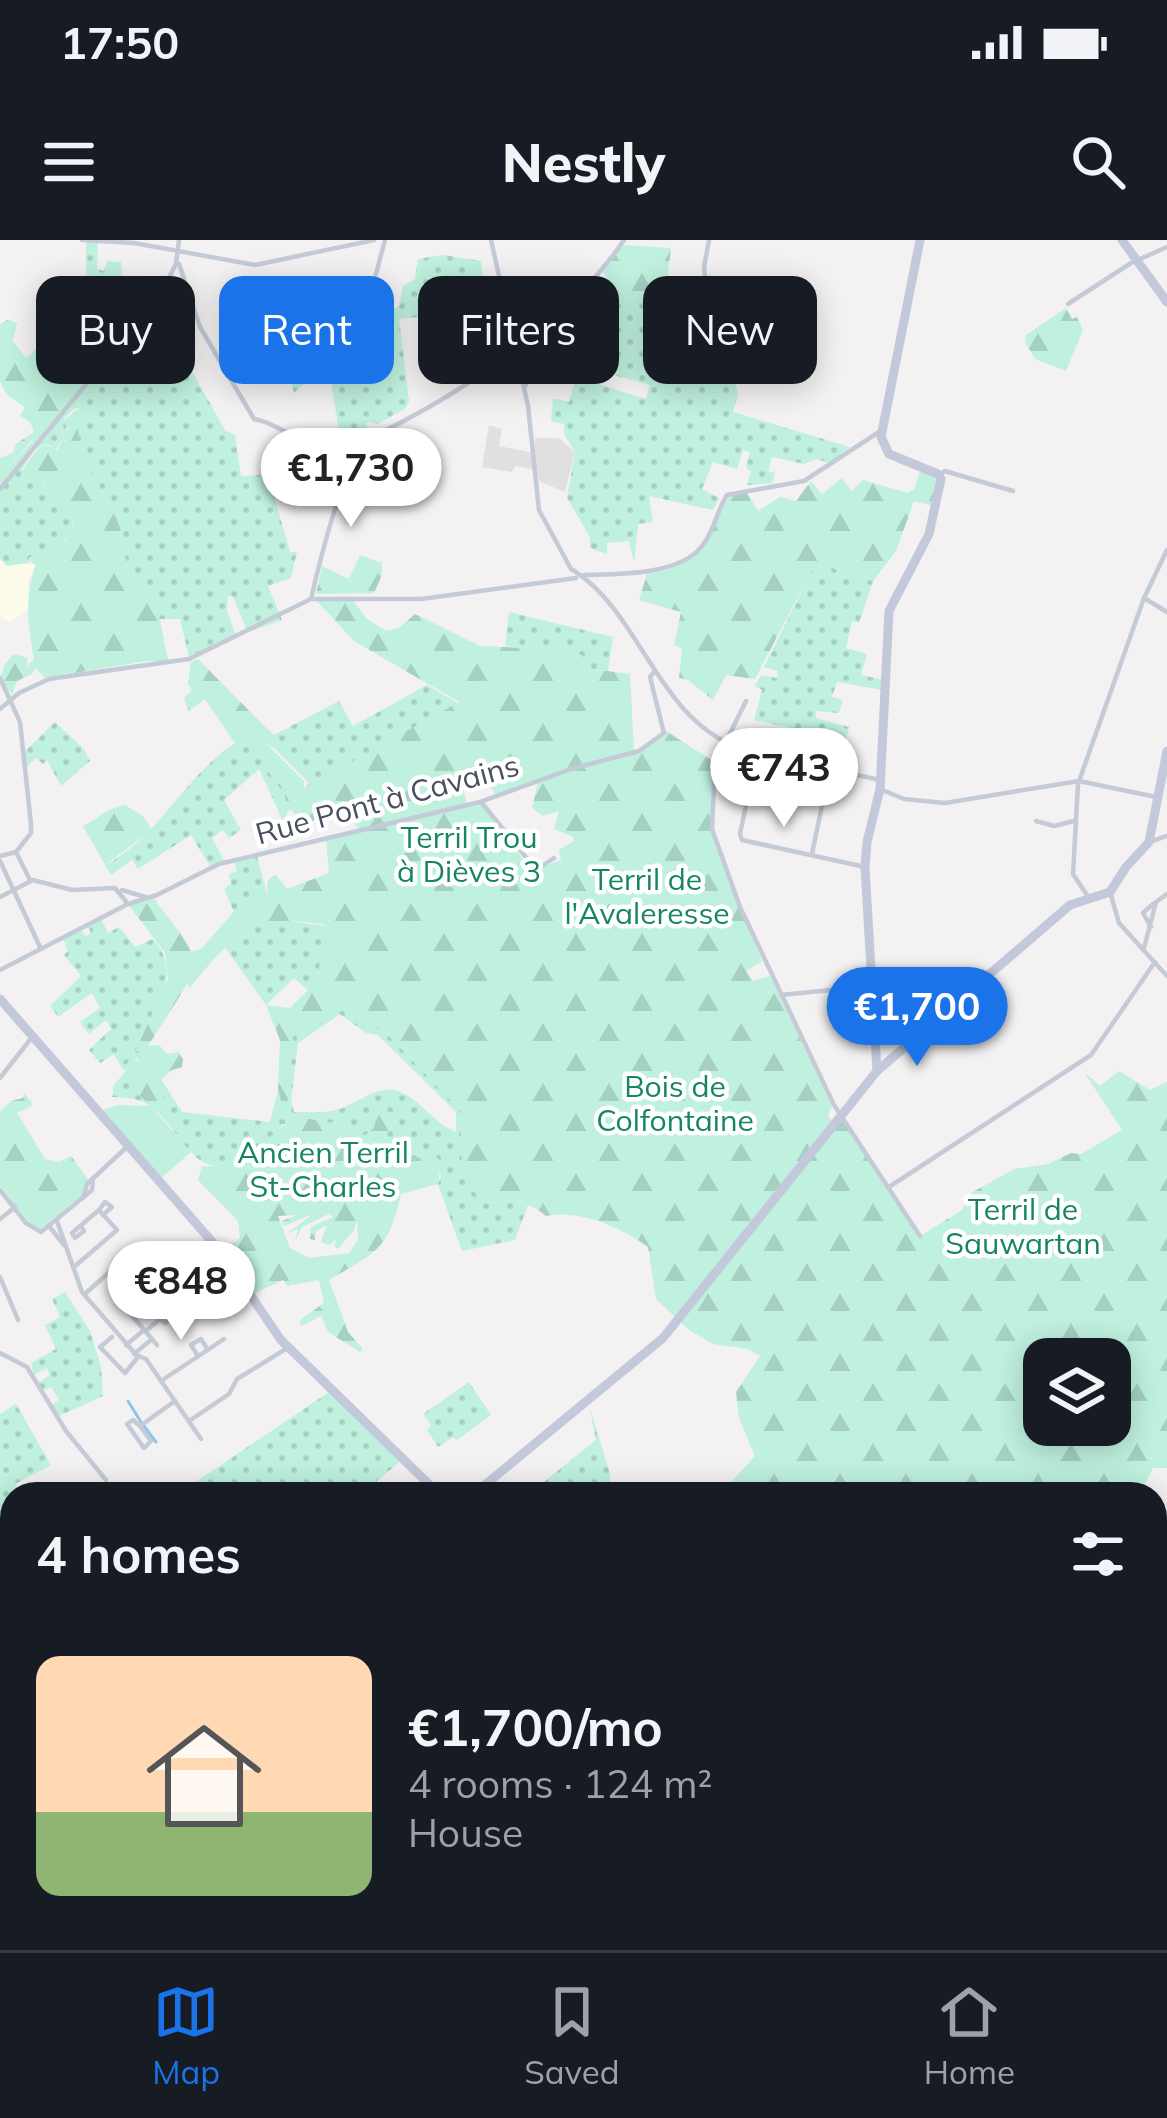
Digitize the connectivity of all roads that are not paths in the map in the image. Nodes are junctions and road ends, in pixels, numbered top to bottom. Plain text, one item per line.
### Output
1 (82, 240) edge
2 (179, 240) edge
3 (374, 240) edge
4 (385, 240) edge
5 (490, 240) edge
6 (625, 240) edge
7 (709, 240) edge
8 (920, 240) edge
9 (1122, 240) edge
10 (134, 242) edge
11 (1167, 248) edge
12 (179, 252) junction
13 (1136, 260) junction
14 (177, 263) junction
15 (375, 276) edge
16 (497, 276) edge
17 (593, 276) edge
18 (705, 276) edge
19 (1167, 302) edge
20 (1068, 304) dead end
21 (459, 384) edge
22 (522, 384) edge
23 (882, 430) junction
24 (345, 436) junction
25 (367, 439) junction
26 (355, 451) junction
27 (940, 475) junction
28 (0, 489) edge
29 (1013, 491) dead end
30 (1166, 550) edge
31 (579, 577) junction
32 (1144, 598) junction
33 (311, 599) junction
34 (1167, 611) edge
35 (655, 671) junction
36 (0, 678) edge
37 (746, 701) dead end
38 (12, 702) junction
39 (0, 709) edge
40 (725, 743) junction
41 (1167, 754) edge
42 (756, 757) junction
43 (829, 771) junction
44 (1079, 783) junction
45 (880, 784) junction
46 (1156, 796) junction
47 (480, 802) junction
48 (1036, 821) dead end
49 (1073, 821) junction
50 (1167, 836) edge
51 (1149, 842) junction
52 (16, 852) junction
53 (811, 856) junction
54 (554, 858) dead end
55 (0, 859) edge
56 (865, 868) junction
57 (30, 880) junction
58 (118, 890) junction
59 (13, 891) junction
60 (1110, 892) junction
61 (1167, 895) edge
62 (0, 897) edge
63 (145, 897) junction
64 (1089, 898) junction
65 (128, 904) junction
66 (40, 947) junction
67 (1144, 948) junction
68 (1155, 962) junction
69 (0, 970) edge
70 (1167, 976) edge
71 (870, 986) junction
72 (781, 994) junction
73 (0, 999) edge
74 (34, 1034) junction
75 (877, 1071) junction
76 (0, 1078) edge
77 (839, 1114) junction
78 (130, 1145) junction
79 (888, 1188) junction
80 (0, 1190) edge
81 (16, 1206) junction
82 (0, 1219) edge
83 (57, 1221) junction
84 (50, 1226) junction
85 (81, 1226) dead end
86 (920, 1236) dead end
87 (62, 1237) junction
88 (75, 1265) junction
89 (122, 1267) dead end
90 (0, 1277) edge
91 (85, 1292) junction
92 (145, 1292) dead end
93 (160, 1319) dead end
94 (18, 1320) dead end
95 (145, 1330) junction
96 (112, 1337) dead end
97 (224, 1339) dead end
98 (126, 1345) junction
99 (289, 1348) junction
100 (208, 1350) junction
101 (0, 1353) edge
102 (134, 1354) junction
103 (199, 1356) junction
104 (124, 1372) junction
105 (113, 1381) dead end
106 (161, 1381) junction
107 (175, 1401) junction
108 (189, 1421) junction
109 (140, 1426) junction
110 (201, 1439) dead end
111 (106, 1480) dead end
112 (427, 1482) edge
113 (489, 1482) edge

1 - 10 street
2 - 12 street
3 - 12 street
4 - 15 street
5 - 16 street
6 - 17 street
7 - 18 street
8 - 23 street
9 - 13 street
10 - 12 street
11 - 13 street
12 - 14 street
13 - 19 street
13 - 20 street
14 - 24 street
14 - 28 street
21 - 25 street
22 - 31 street
23 - 27 street
23 - 31 street
24 - 25 street
24 - 26 street
25 - 26 street
26 - 33 street
27 - 29 street
27 - 45 street
30 - 32 street
31 - 33 street
31 - 35 street
32 - 34 street
32 - 44 street
33 - 38 street
35 - 40 street
35 - 47 street, Rue Pont à Cavains
36 - 38 street
37 - 40 street
38 - 39 street
38 - 52 street
40 - 42 street
40 - 72 street
41 - 46 street
42 - 43 street
42 - 53 street
43 - 45 street
43 - 53 street
44 - 45 street
44 - 46 street
44 - 49 street
45 - 56 street
46 - 51 street
47 - 54 street
47 - 63 street, Rue Pont à Cavains
48 - 49 street
49 - 64 street
50 - 51 street
51 - 60 street
52 - 55 street
52 - 57 street
53 - 56 street
55 - 59 street
56 - 71 street
57 - 58 street
57 - 59 street
58 - 63 street
58 - 65 street
59 - 62 street
59 - 66 street
60 - 64 street
60 - 67 street
61 - 67 street
63 - 65 street, Rue Pont à Cavains
64 - 75 street
65 - 66 street, Rue Pont à Cavains
66 - 69 street, Rue Pont à Cavains
67 - 68 street
68 - 70 street
68 - 79 street
71 - 72 street
71 - 75 street
72 - 77 street
73 - 74 street
74 - 76 street
74 - 78 street
75 - 77 street
77 - 79 street
77 - 113 street
78 - 83 street
78 - 99 street
79 - 86 street
80 - 81 street
81 - 82 street
81 - 84 street
83 - 84 street
83 - 87 street
84 - 87 street
85 - 88 street
87 - 88 street
88 - 91 street
89 - 91 street
90 - 94 street
91 - 98 street
92 - 95 street
93 - 95 street
95 - 98 street
95 - 102 street
96 - 104 street
97 - 100 street
98 - 102 street
99 - 108 street
99 - 112 street
100 - 103 street
100 - 103 street
101 - 111 street
102 - 104 street
102 - 106 street
103 - 106 street
104 - 105 street
106 - 107 street
107 - 108 street
107 - 109 street
108 - 110 street
109 - 109 street

